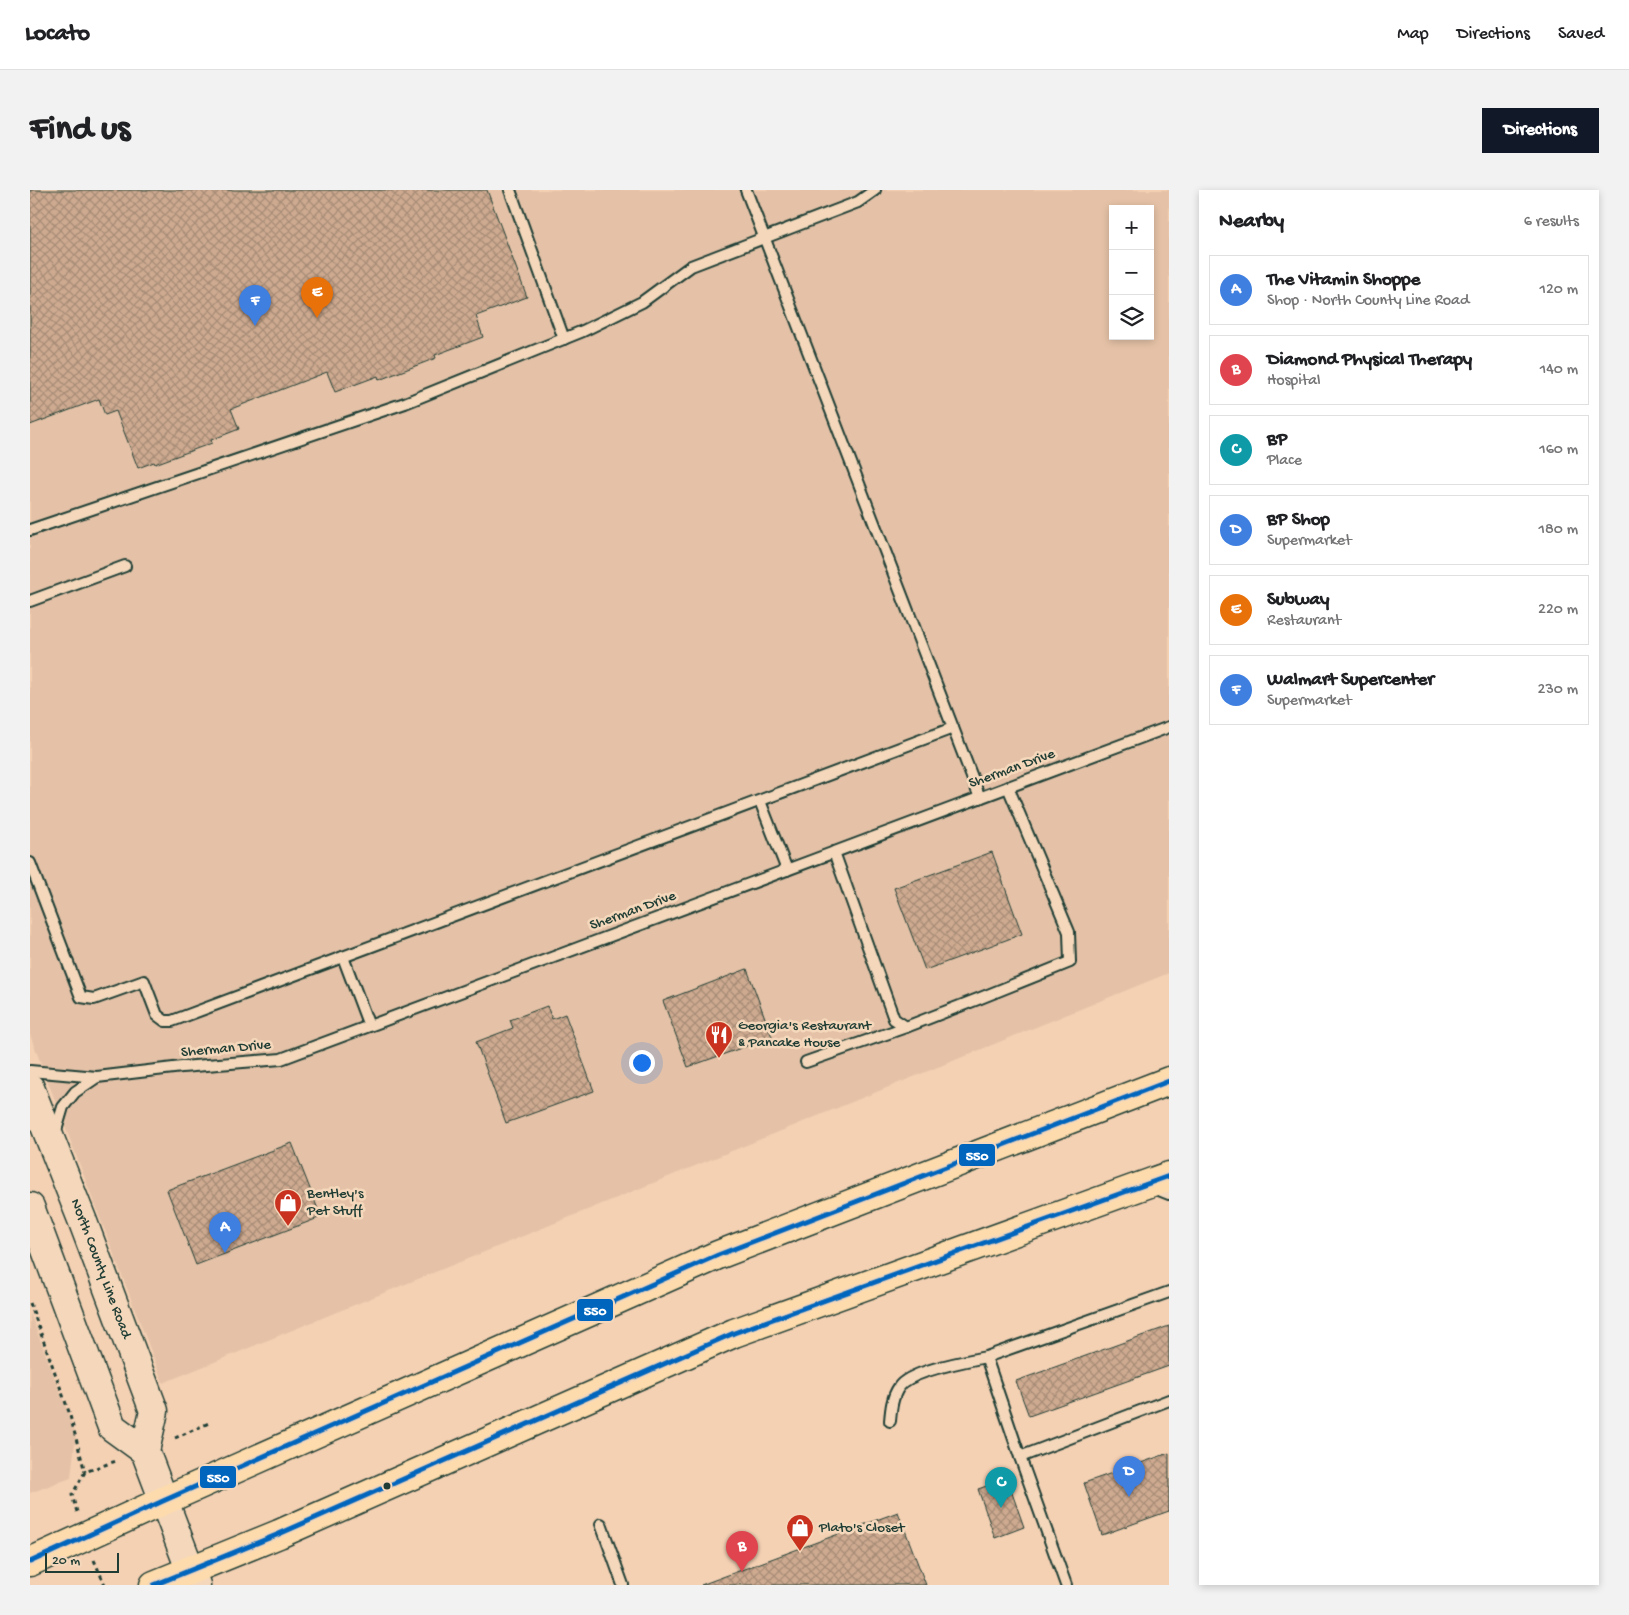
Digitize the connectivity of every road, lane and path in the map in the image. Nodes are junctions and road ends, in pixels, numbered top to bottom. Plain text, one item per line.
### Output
1 (510, 190) edge
2 (746, 190) edge
3 (875, 190) edge
4 (764, 238) junction
5 (564, 339) junction
6 (30, 530) edge
7 (125, 566) dead end
8 (30, 602) edge
9 (1169, 727) edge
10 (953, 728) junction
11 (1008, 787) junction
12 (980, 798) junction
13 (760, 801) junction
14 (834, 852) junction
15 (30, 863) edge
16 (787, 870) junction
17 (343, 957) junction
18 (369, 1026) junction
19 (906, 1027) junction
20 (806, 1062) dead end
21 (30, 1071) edge
22 (97, 1077) junction
23 (1169, 1080) edge
24 (30, 1088) edge
25 (52, 1144) junction
26 (1161, 1185) edge
27 (30, 1207) edge
28 (1169, 1292) edge
29 (30, 1303) edge
30 (986, 1358) junction
31 (1169, 1400) edge
32 (890, 1421) dead end
33 (209, 1423) dead end
34 (145, 1451) junction
35 (1020, 1457) junction
36 (85, 1472) junction
37 (163, 1501) junction
38 (601, 1524) dead end
39 (85, 1538) junction
40 (30, 1562) edge
41 (193, 1578) edge
42 (105, 1585) edge
43 (154, 1585) edge
44 (623, 1585) edge
45 (1066, 1585) edge

1 - 5 lane
2 - 4 lane
3 - 4 lane
4 - 5 lane
4 - 10 lane
5 - 6 lane
7 - 8 lane
9 - 11 lane, Sherman Drive
10 - 12 lane
10 - 13 lane
11 - 12 lane, Sherman Drive
11 - 19 lane
12 - 14 lane, Sherman Drive
13 - 16 lane
13 - 17 lane
14 - 16 lane, Sherman Drive
14 - 19 lane
15 - 17 lane
16 - 18 lane, Sherman Drive
17 - 18 lane
18 - 22 lane, Sherman Drive
19 - 20 lane
21 - 22 lane, Sherman Drive
22 - 25 lane, Sherman Drive
23 - 37 main road
24 - 25 street, North County Line Road
25 - 34 street, North County Line Road
26 - 41 main road
27 - 34 street
28 - 30 lane
29 - 36 path
30 - 32 lane
30 - 35 lane
31 - 35 lane
33 - 34 path
34 - 36 path
34 - 37 street
35 - 45 lane
36 - 39 path
37 - 39 main road
37 - 41 street
38 - 44 lane
39 - 40 main road
39 - 42 path
41 - 43 main road

